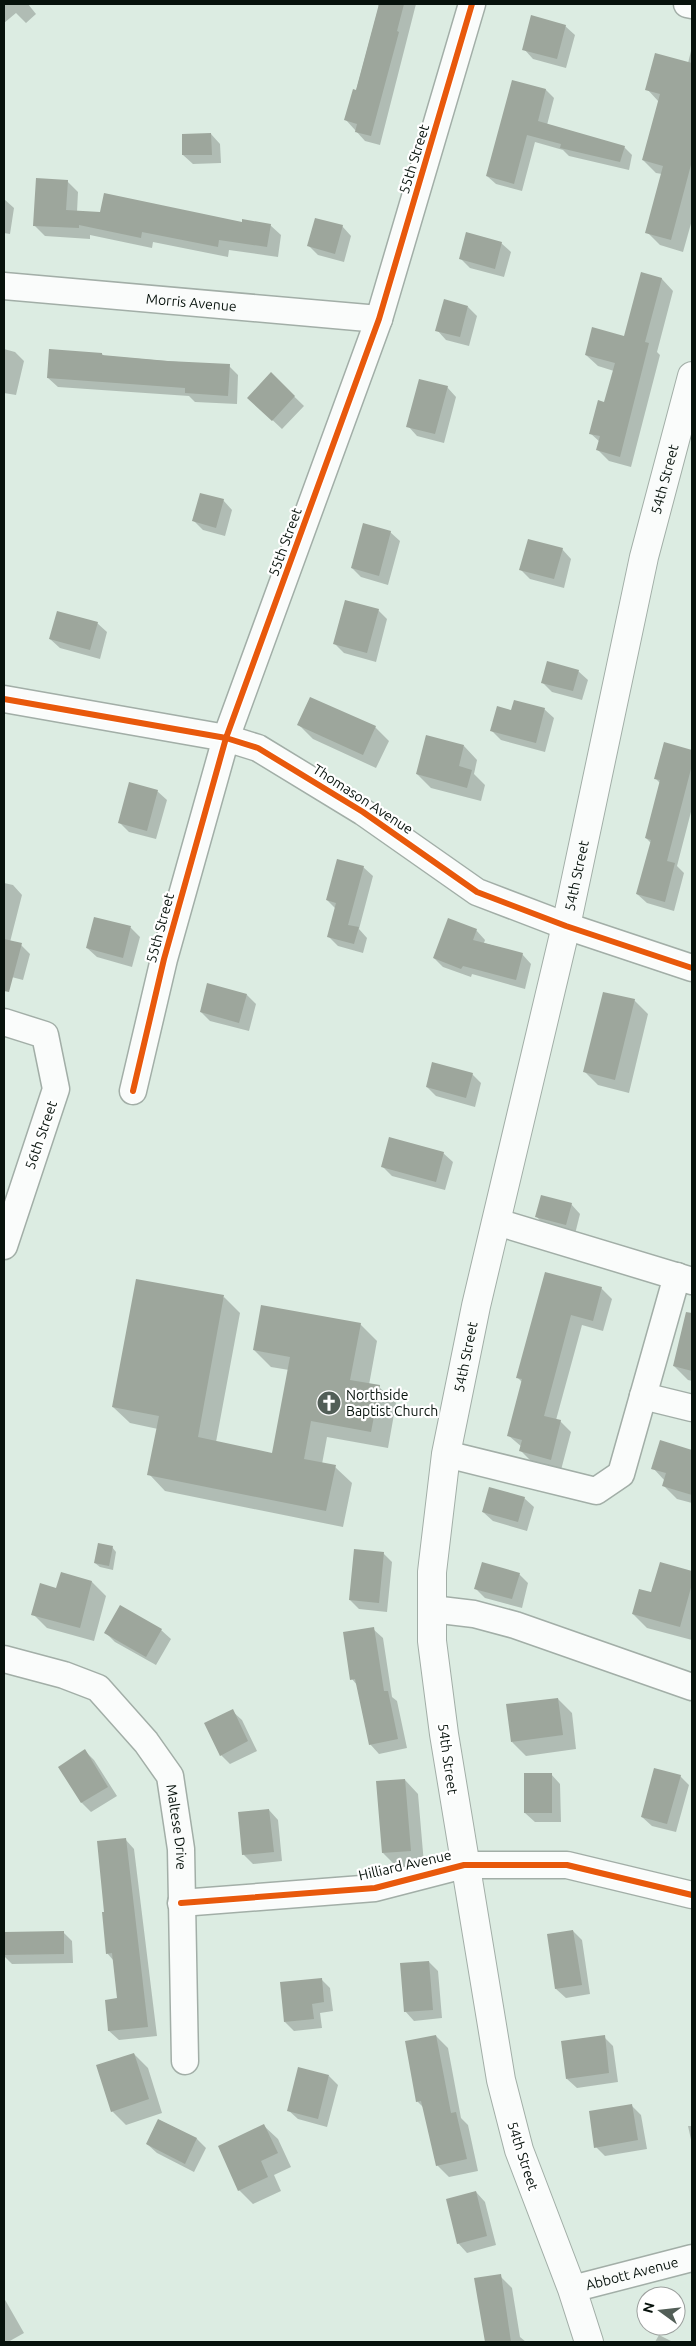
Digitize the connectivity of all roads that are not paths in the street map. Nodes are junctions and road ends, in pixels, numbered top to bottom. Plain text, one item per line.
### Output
1 (472, 4) edge
2 (687, 4) edge
3 (692, 5) edge
4 (4, 286) edge
5 (379, 318) junction
6 (692, 376) edge
7 (689, 406) edge
8 (4, 700) edge
9 (226, 738) junction
10 (566, 926) junction
11 (692, 968) edge
12 (4, 1022) edge
13 (133, 1091) dead end
14 (497, 1222) junction
15 (4, 1246) edge
16 (685, 1278) edge
17 (643, 1396) junction
18 (692, 1408) edge
19 (446, 1454) junction
20 (432, 1609) junction
21 (4, 1659) edge
22 (692, 1687) edge
23 (464, 1865) junction
24 (692, 1895) edge
25 (181, 1903) junction
26 (185, 2061) dead end
27 (692, 2258) edge
28 (572, 2289) junction
29 (589, 2342) edge

1 - 5 street, 55th Street
2 - 3 street
4 - 5 street, Morris Avenue
5 - 9 street, 55th Street
6 - 7 main road, 54th Street
7 - 10 main road, 54th Street
8 - 9 street, Thomason Avenue
9 - 10 street, Thomason Avenue
9 - 13 street, 55th Street
10 - 11 street, Thomason Avenue
10 - 14 main road, 54th Street
12 - 15 street, 56th Street
14 - 16 street
14 - 19 main road, 54th Street
16 - 17 street
17 - 18 street
17 - 19 street
19 - 20 main road, 54th Street
20 - 22 street
20 - 23 main road, 54th Street
21 - 25 street, Maltese Drive
23 - 24 street, Hilliard Avenue
23 - 25 street, Hilliard Avenue
23 - 28 main road, 54th Street
25 - 26 street, Maltese Drive
27 - 28 street, Abbott Avenue
28 - 29 main road, 54th Street

